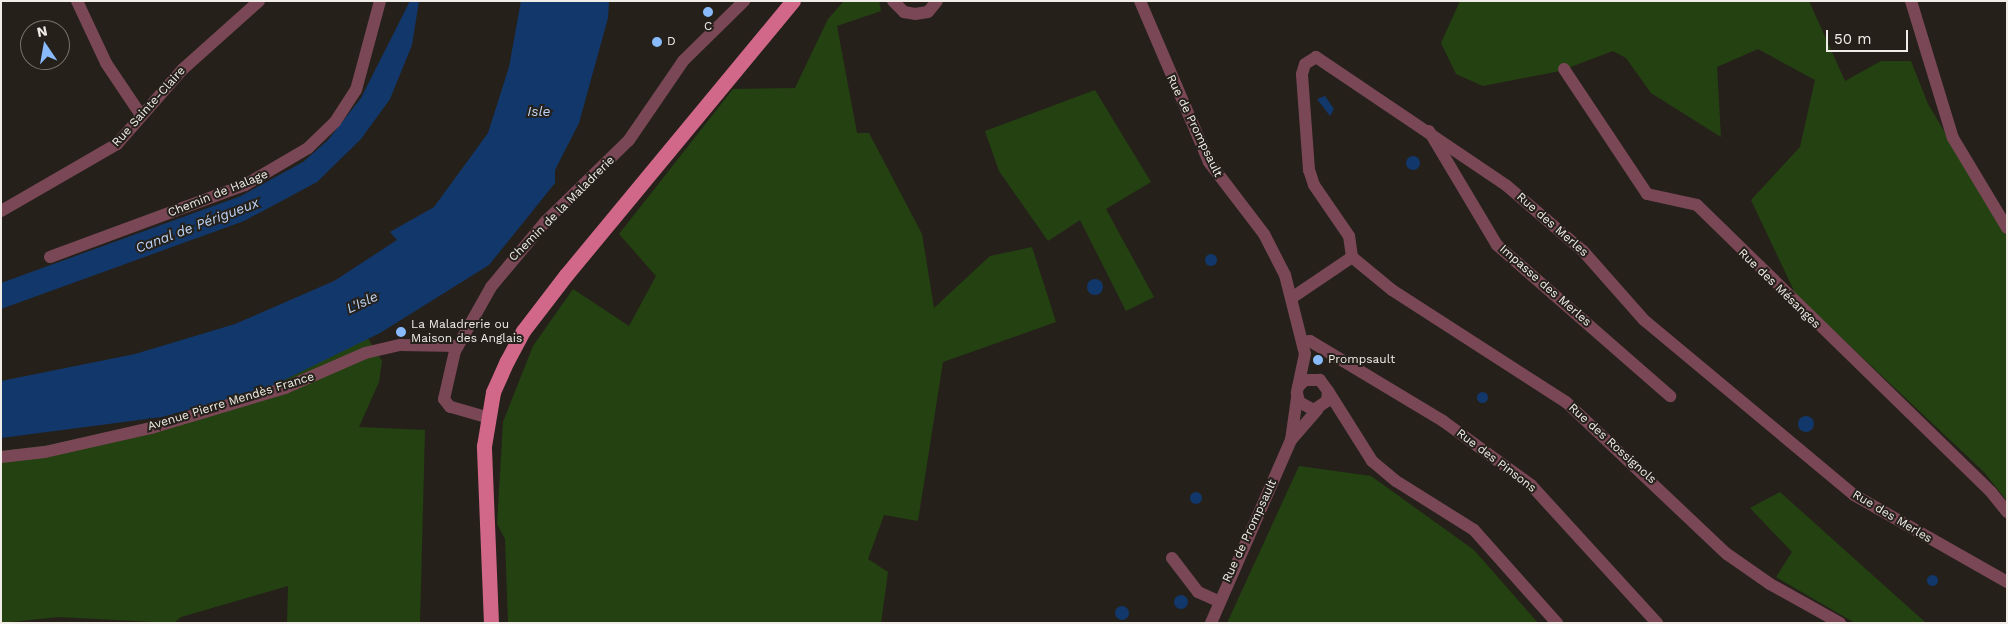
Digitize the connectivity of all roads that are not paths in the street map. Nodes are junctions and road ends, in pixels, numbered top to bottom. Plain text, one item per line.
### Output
1 (77, 1) edge
2 (259, 1) edge
3 (380, 1) edge
4 (744, 1) edge
5 (793, 1) edge
6 (893, 1) edge
7 (937, 1) edge
8 (1140, 1) edge
9 (1911, 1) edge
10 (1564, 69) dead end
11 (141, 115) junction
12 (1429, 131) junction
13 (1, 211) edge
14 (2007, 228) edge
15 (50, 257) dead end
16 (1352, 257) junction
17 (1293, 297) junction
18 (458, 346) junction
19 (1304, 348) junction
20 (1320, 380) junction
21 (1328, 391) junction
22 (1297, 393) junction
23 (1670, 396) dead end
24 (1318, 409) junction
25 (1339, 415) junction
26 (486, 417) junction
27 (1291, 440) junction
28 (1, 457) edge
29 (2007, 512) edge
30 (1172, 558) dead end
31 (2007, 582) edge
32 (1218, 601) junction
33 (491, 623) edge
34 (1211, 623) edge
35 (1557, 623) edge
36 (1657, 623) edge
37 (1840, 623) edge

1 - 11 street
2 - 11 street, Rue Sainte-Claire
3 - 15 street, Chemin de Halage
4 - 18 street, Chemin de la Maladrerie
5 - 26 main road
6 - 7 street
8 - 17 street, Rue de Prompsault
9 - 14 street
10 - 29 street, Rue des Mésanges
11 - 13 street, Rue Sainte-Claire
12 - 16 street, Rue des Merles
12 - 23 street, Impasse des Merles
12 - 31 street, Rue des Merles
16 - 17 street
16 - 37 street, Rue des Rossignols
17 - 19 street, Rue de Prompsault
18 - 26 street, Chemin de la Maladrerie
18 - 28 street, Avenue Pierre Mendès France
19 - 20 street, Rue de Prompsault
19 - 22 street, Rue de Prompsault
19 - 36 street, Rue des Pinsons
20 - 21 street
20 - 22 street
21 - 24 street
21 - 25 street
22 - 24 street
22 - 27 street, Rue de Prompsault
24 - 25 street
24 - 27 street, Rue de Prompsault
25 - 35 street
26 - 33 main road
27 - 32 street, Rue de Prompsault
30 - 32 street
32 - 34 street, Rue de Prompsault

